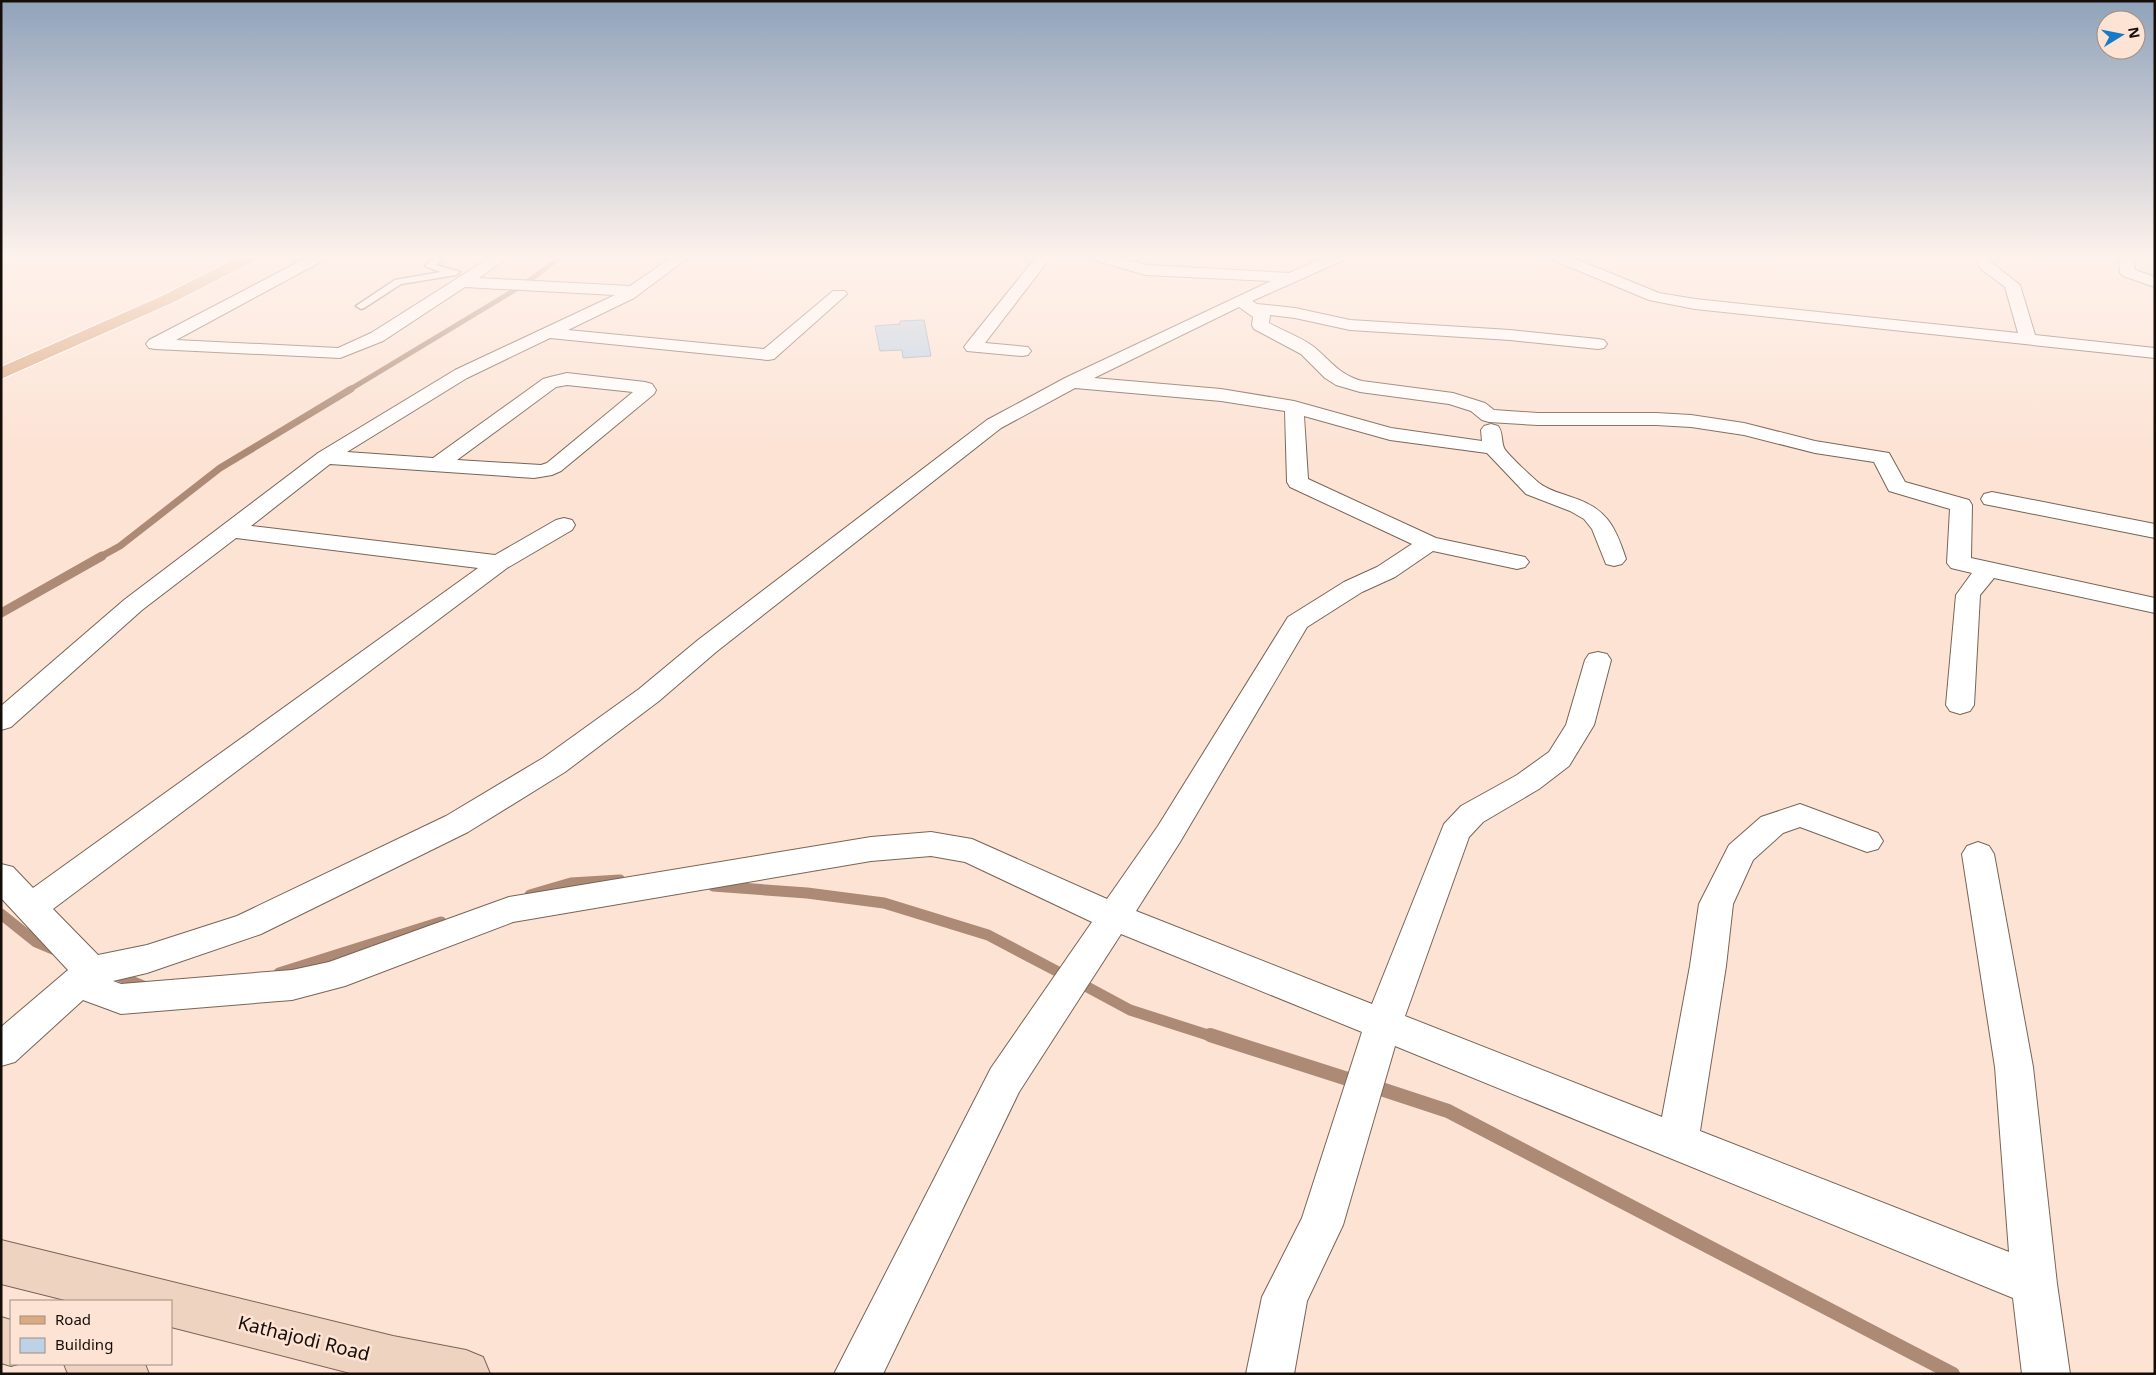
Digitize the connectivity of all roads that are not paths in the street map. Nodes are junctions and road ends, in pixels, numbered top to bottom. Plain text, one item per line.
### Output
1 (95, 321) edge
2 (119, 321) edge
3 (198, 321) edge
4 (400, 321) edge
5 (573, 321) edge
6 (807, 321) edge
7 (994, 321) edge
8 (1208, 321) edge
9 (1261, 321) edge
10 (1330, 321) edge
11 (1854, 321) edge
12 (2023, 321) edge
13 (548, 333) junction
14 (2028, 340) junction
15 (1598, 344) dead end
16 (1022, 351) dead end
17 (2155, 353) edge
18 (1, 363) edge
19 (1, 374) edge
20 (1072, 382) junction
21 (1294, 407) junction
22 (1490, 416) junction
23 (1492, 448) junction
24 (325, 457) junction
25 (437, 465) junction
26 (1992, 499) dead end
27 (564, 525) dead end
28 (231, 531) junction
29 (2155, 531) edge
30 (1429, 543) junction
31 (1614, 559) dead end
32 (1517, 562) dead end
33 (499, 563) junction
34 (1988, 570) junction
35 (2155, 606) edge
36 (1598, 660) dead end
37 (1960, 705) dead end
38 (1, 721) edge
39 (1867, 841) dead end
40 (1978, 854) dead end
41 (1, 876) edge
42 (31, 907) junction
43 (1114, 917) junction
44 (84, 977) junction
45 (1382, 1024) junction
46 (1, 1050) edge
47 (1678, 1142) junction
48 (1, 1262) edge
49 (2034, 1284) junction
50 (154, 1300) edge
51 (172, 1304) edge
52 (92, 1365) edge
53 (124, 1374) edge
54 (466, 1374) edge
55 (858, 1374) edge
56 (1270, 1374) edge
57 (2046, 1374) edge

1 - 18 main road
2 - 19 main road
3 - 4 street
5 - 13 street
6 - 13 street
7 - 16 street
8 - 20 street
9 - 22 street
10 - 15 street
11 - 14 street
12 - 14 street
13 - 24 street
14 - 17 street
20 - 21 street
20 - 44 street
21 - 23 street
21 - 30 street
22 - 23 street
22 - 34 street
23 - 31 street
24 - 25 street
24 - 28 street
25 - 25 street
26 - 29 street
27 - 33 street
28 - 33 street
28 - 38 street
30 - 32 street
30 - 43 street
33 - 42 street
34 - 35 street
34 - 37 street
36 - 45 street
39 - 47 street
40 - 49 street
41 - 42 street
42 - 44 street
43 - 44 street
43 - 45 street
43 - 55 street
44 - 46 street
45 - 47 street
45 - 56 street
47 - 49 street
48 - 50 main road
49 - 57 street
51 - 54 main road, Kathajodi Road
52 - 53 main road

